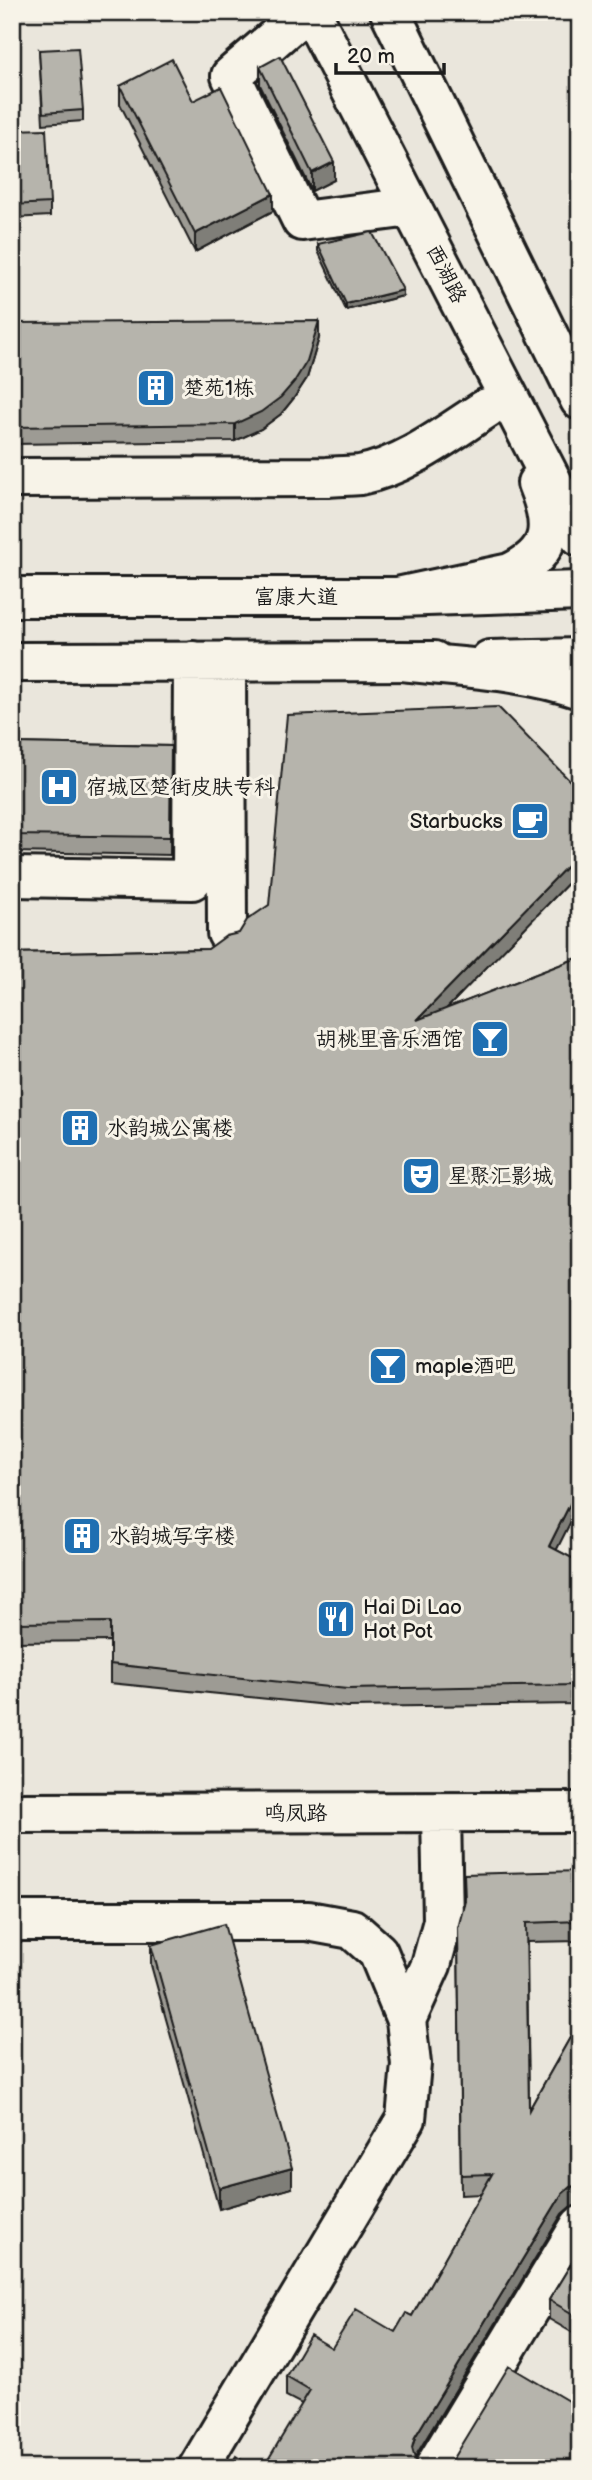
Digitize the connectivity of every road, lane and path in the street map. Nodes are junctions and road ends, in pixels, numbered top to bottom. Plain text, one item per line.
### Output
1 (305, 12) edge
2 (311, 12) edge
3 (390, 12) edge
4 (411, 207) junction
5 (483, 348) junction
6 (580, 400) edge
7 (487, 408) dead end
8 (12, 478) edge
9 (580, 536) edge
10 (580, 591) edge
11 (12, 597) edge
12 (397, 597) junction
13 (580, 658) edge
14 (210, 661) junction
15 (401, 661) junction
16 (12, 662) edge
17 (580, 690) edge
18 (12, 877) edge
19 (227, 933) edge
20 (580, 1812) edge
21 (12, 1813) edge
22 (440, 1813) junction
23 (12, 1921) edge
24 (406, 2020) junction
25 (580, 2226) edge
26 (198, 2468) edge
27 (434, 2468) edge

1 - 4 street
2 - 4 street, 西湖路
3 - 6 street
4 - 5 street, 西湖路
5 - 9 street, 西湖路
5 - 12 street
7 - 8 street
10 - 12 street, 富康大道
11 - 12 street, 富康大道
13 - 15 street
14 - 15 street
14 - 16 street
14 - 18 street
14 - 19 street
15 - 17 street
20 - 22 street, 鸣凤路
21 - 22 street, 鸣凤路
22 - 24 street
23 - 24 street
24 - 26 street
25 - 27 street

